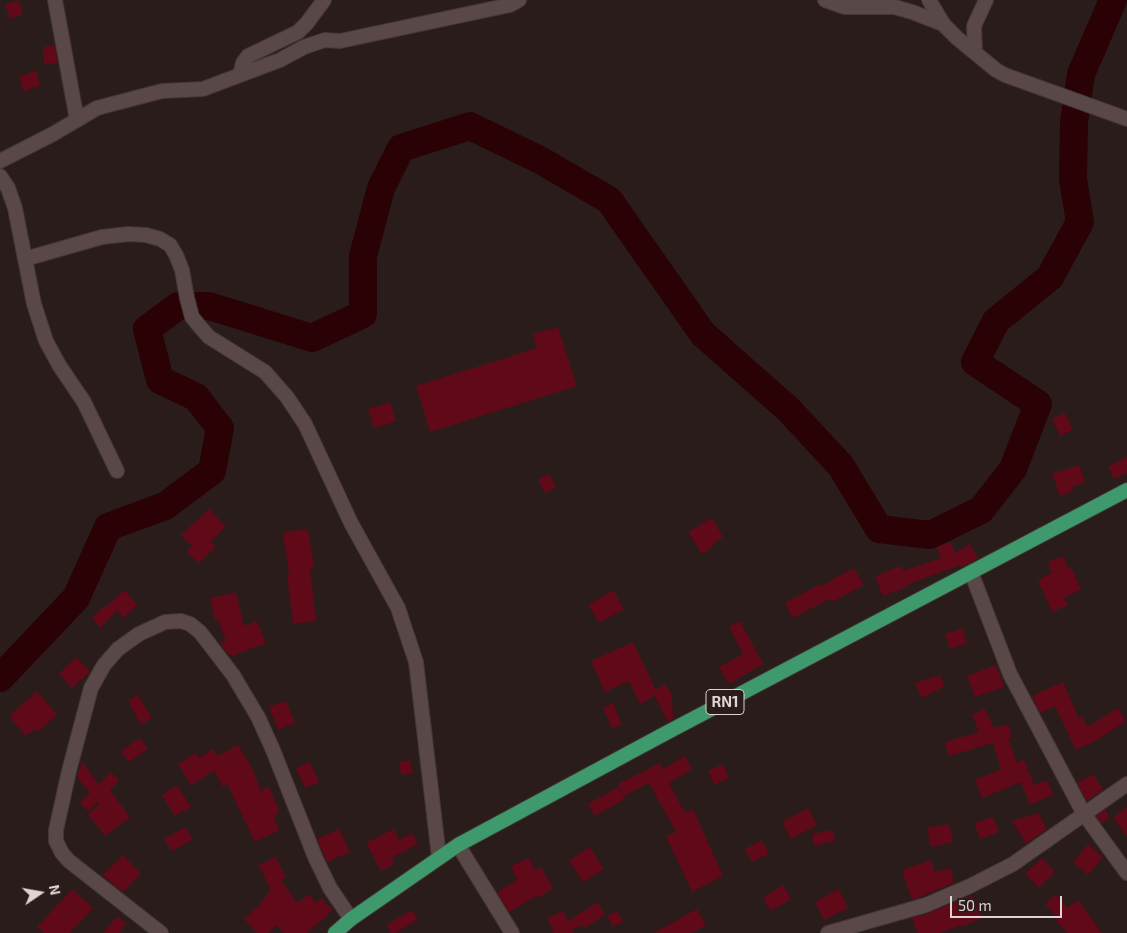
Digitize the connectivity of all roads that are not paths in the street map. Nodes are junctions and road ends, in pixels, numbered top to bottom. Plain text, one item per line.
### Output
1 (56, 0) edge
2 (324, 0) edge
3 (519, 0) edge
4 (825, 0) edge
5 (928, 0) edge
6 (986, 0) edge
7 (944, 25) junction
8 (975, 54) junction
9 (240, 75) junction
10 (1127, 119) edge
11 (77, 120) junction
12 (0, 161) edge
13 (0, 176) edge
14 (25, 259) junction
15 (117, 471) dead end
16 (1127, 490) edge
17 (971, 572) junction
18 (1127, 784) edge
19 (1084, 814) junction
20 (458, 845) junction
21 (439, 857) junction
22 (1127, 873) edge
23 (351, 919) junction
24 (160, 933) edge
25 (335, 933) edge
26 (512, 933) edge
27 (828, 933) edge

1 - 11 street
2 - 9 street
3 - 9 street
4 - 7 street
5 - 7 street
6 - 8 street
7 - 8 street
8 - 10 street
9 - 11 street
11 - 12 street
13 - 14 street
14 - 15 street
14 - 21 street
16 - 17 highway, RN1
17 - 19 street
17 - 20 highway, RN1
18 - 19 street
19 - 22 street
19 - 27 street
20 - 21 highway, RN1
20 - 26 street
21 - 23 highway, RN1
23 - 24 street
23 - 25 highway, RN1

